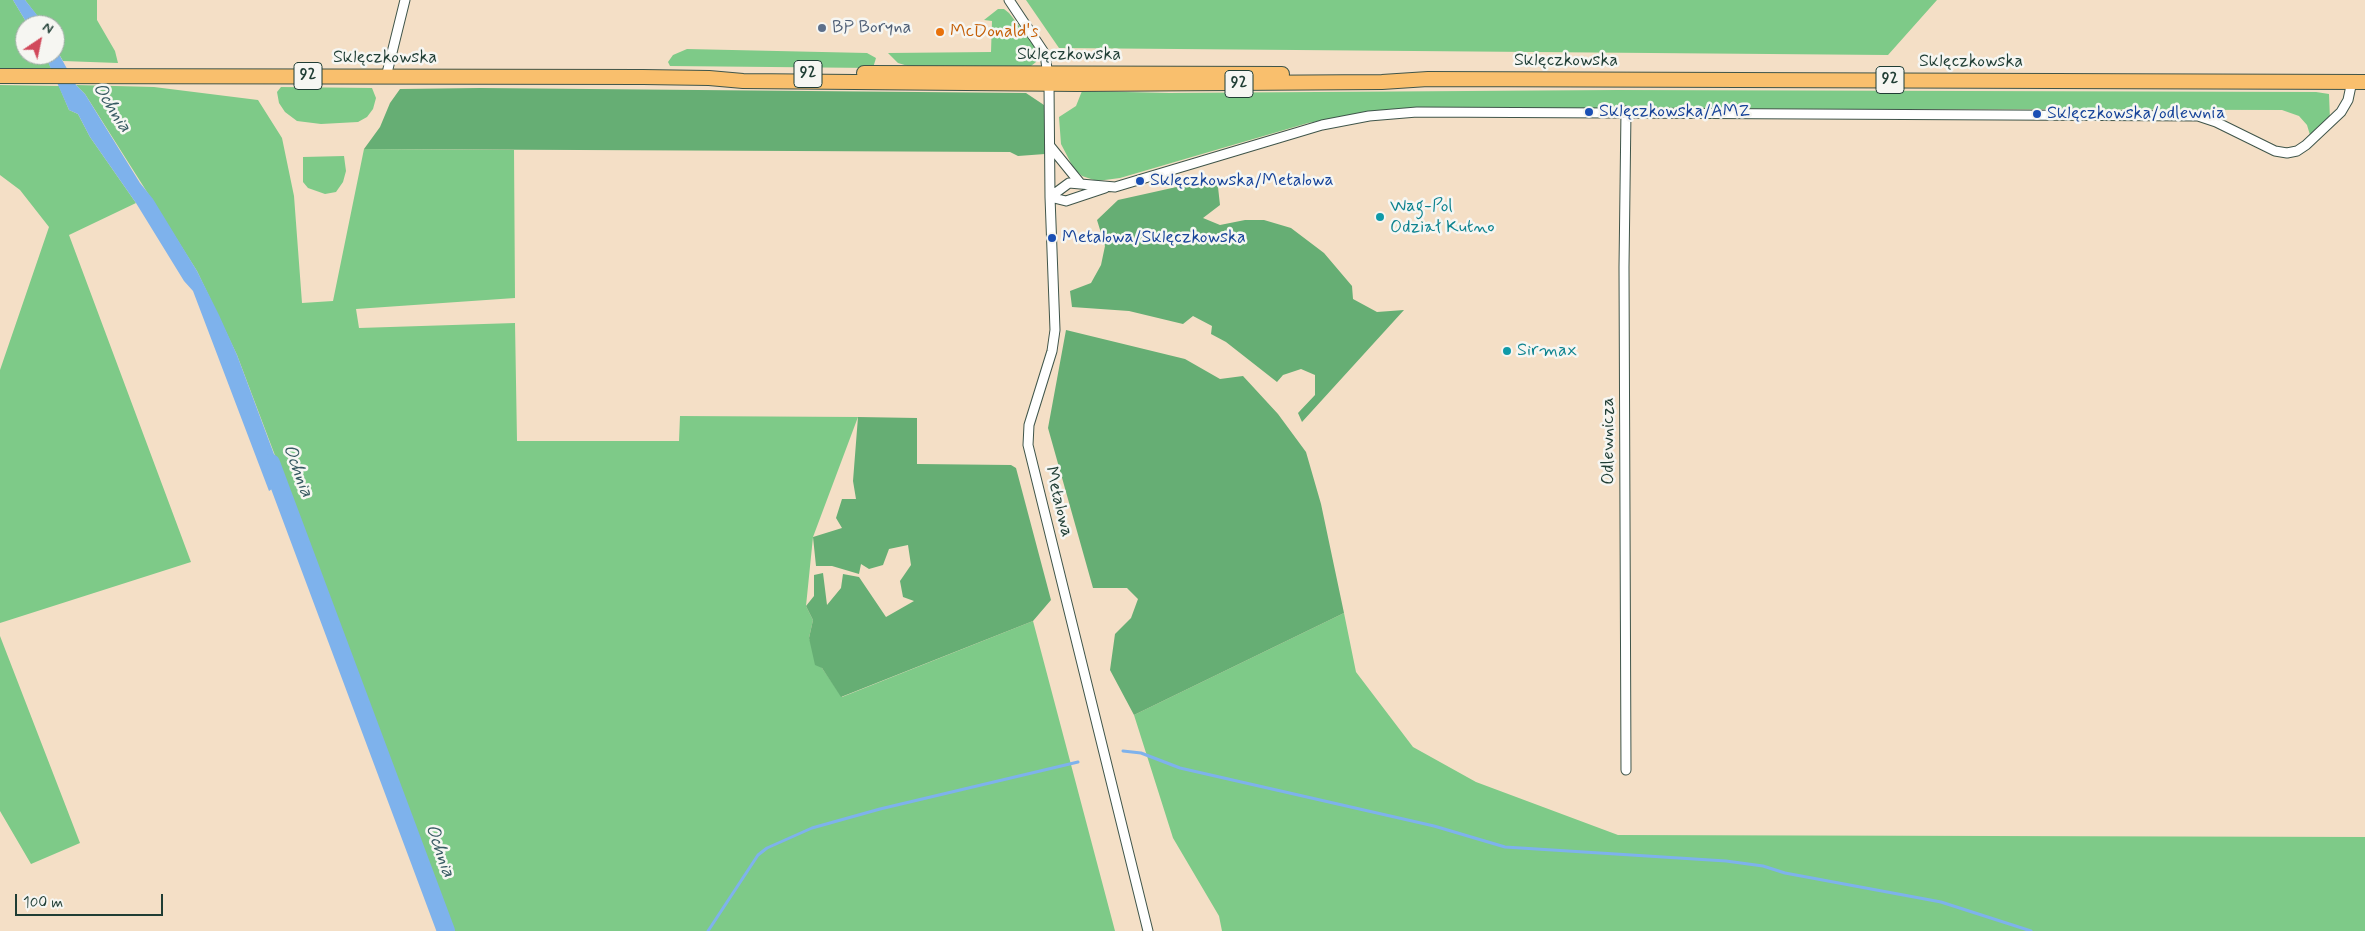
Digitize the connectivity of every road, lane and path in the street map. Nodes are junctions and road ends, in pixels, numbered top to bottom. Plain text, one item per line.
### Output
1 (405, 0) edge
2 (1009, 0) edge
3 (0, 76) edge
4 (386, 77) junction
5 (1049, 79) junction
6 (2358, 81) edge
7 (1626, 112) junction
8 (1050, 146) junction
9 (1080, 183) junction
10 (1107, 188) junction
11 (1050, 197) junction
12 (1626, 770) dead end
13 (1148, 931) edge

1 - 4 street
2 - 5 street, Metalowa
3 - 4 main road, Sklęczkowska / 92
4 - 5 main road, Sklęczkowska / 92
5 - 6 main road, Sklęczkowska / 92
5 - 8 street, Metalowa
6 - 7 street
7 - 10 street
7 - 12 street, Odlewnicza
8 - 9 street
8 - 11 street, Metalowa
9 - 10 street
9 - 11 street
10 - 11 street
11 - 13 street, Metalowa

